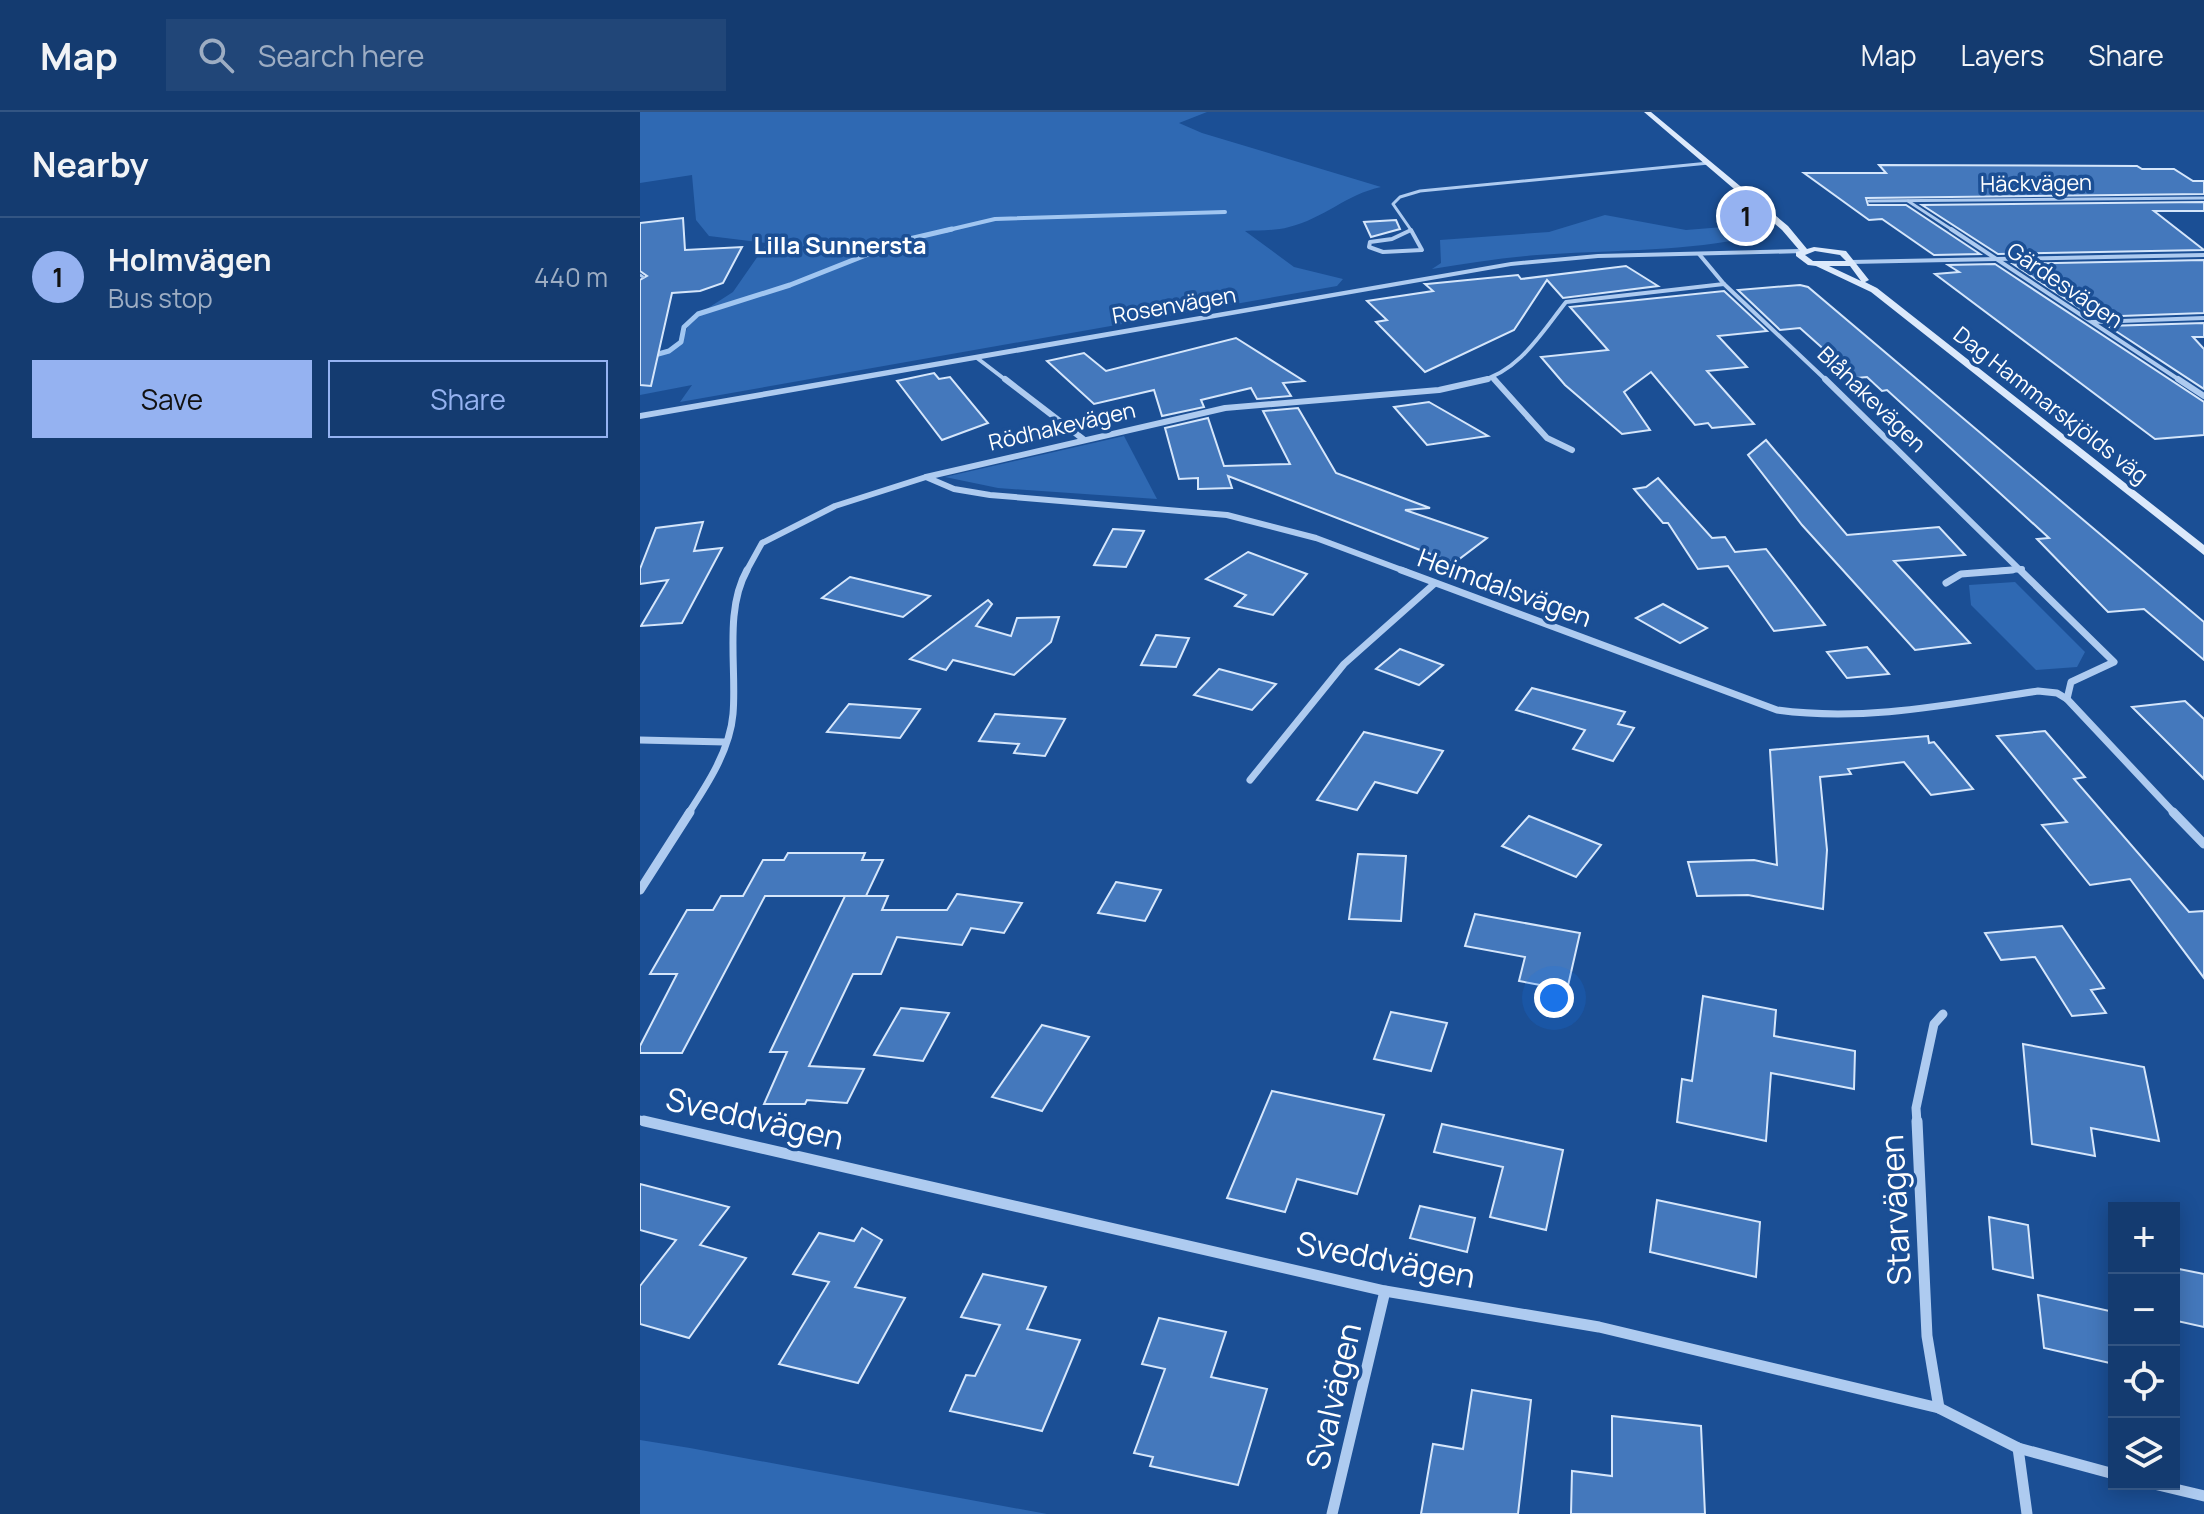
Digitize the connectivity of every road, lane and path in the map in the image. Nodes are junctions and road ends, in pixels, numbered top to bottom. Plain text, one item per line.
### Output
1 (1647, 112) edge
2 (1709, 163) junction
3 (2204, 198) edge
4 (1869, 201) dead end
5 (1908, 201) junction
6 (1785, 228) junction
7 (1411, 230) junction
8 (1826, 249) junction
9 (1699, 254) junction
10 (1803, 254) junction
11 (2204, 255) edge
12 (1996, 258) junction
13 (1850, 261) junction
14 (1820, 265) junction
15 (1724, 284) junction
16 (1874, 290) junction
17 (2204, 318) edge
18 (2092, 322) junction
19 (977, 358) junction
20 (1493, 378) junction
21 (2204, 396) edge
22 (640, 416) edge
23 (1083, 439) junction
24 (1572, 450) dead end
25 (926, 477) junction
26 (2204, 551) edge
27 (2022, 569) junction
28 (1946, 583) dead end
29 (1434, 584) junction
30 (2067, 699) junction
31 (640, 740) edge
32 (725, 742) junction
33 (1250, 780) dead end
34 (2204, 844) edge
35 (640, 890) edge
36 (1943, 1014) dead end
37 (640, 1120) edge
38 (1385, 1291) junction
39 (1939, 1408) junction
40 (2018, 1448) junction
41 (2108, 1472) edge
42 (2179, 1490) edge
43 (2204, 1496) edge
44 (1332, 1514) edge
45 (2027, 1514) edge

1 - 2 main road, Dag Hammarskjölds väg
2 - 6 main road, Dag Hammarskjölds väg
2 - 7 street
3 - 5 street, Häckvägen
4 - 5 street, Häckvägen
5 - 12 street, Gärdesvägen
6 - 8 main road, Dag Hammarskjölds väg
6 - 10 main road, Dag Hammarskjölds väg
7 - 7 street
8 - 10 main road, Dag Hammarskjölds väg
8 - 13 main road, Dag Hammarskjölds väg
9 - 10 street, Rosenvägen
9 - 15 street, Blåhakevägen
9 - 19 street, Rosenvägen
10 - 14 main road, Dag Hammarskjölds väg
11 - 12 street
12 - 13 street
12 - 18 street, Gärdesvägen
13 - 14 main road, Dag Hammarskjölds väg
13 - 16 main road, Dag Hammarskjölds väg
14 - 16 main road, Dag Hammarskjölds väg
15 - 20 street, Rödhakevägen
15 - 27 street, Blåhakevägen
16 - 26 main road, Dag Hammarskjölds väg
17 - 18 street
18 - 21 street, Gärdesvägen
19 - 22 street, Rosenvägen
19 - 23 street
20 - 23 street, Rödhakevägen
20 - 24 street
23 - 25 street, Rödhakevägen
25 - 29 street, Heimdalsvägen
25 - 32 street, Rödhakevägen
27 - 28 street
27 - 30 street, Blåhakevägen
29 - 30 street, Heimdalsvägen
29 - 33 street
30 - 34 street
31 - 32 street
32 - 35 street, Rödhakevägen
36 - 39 street, Starvägen
37 - 38 street, Sveddvägen
38 - 39 street, Sveddvägen
38 - 44 street, Svalvägen
39 - 40 street, Sveddvägen
40 - 41 street, Sveddvägen
40 - 45 street
42 - 43 street

